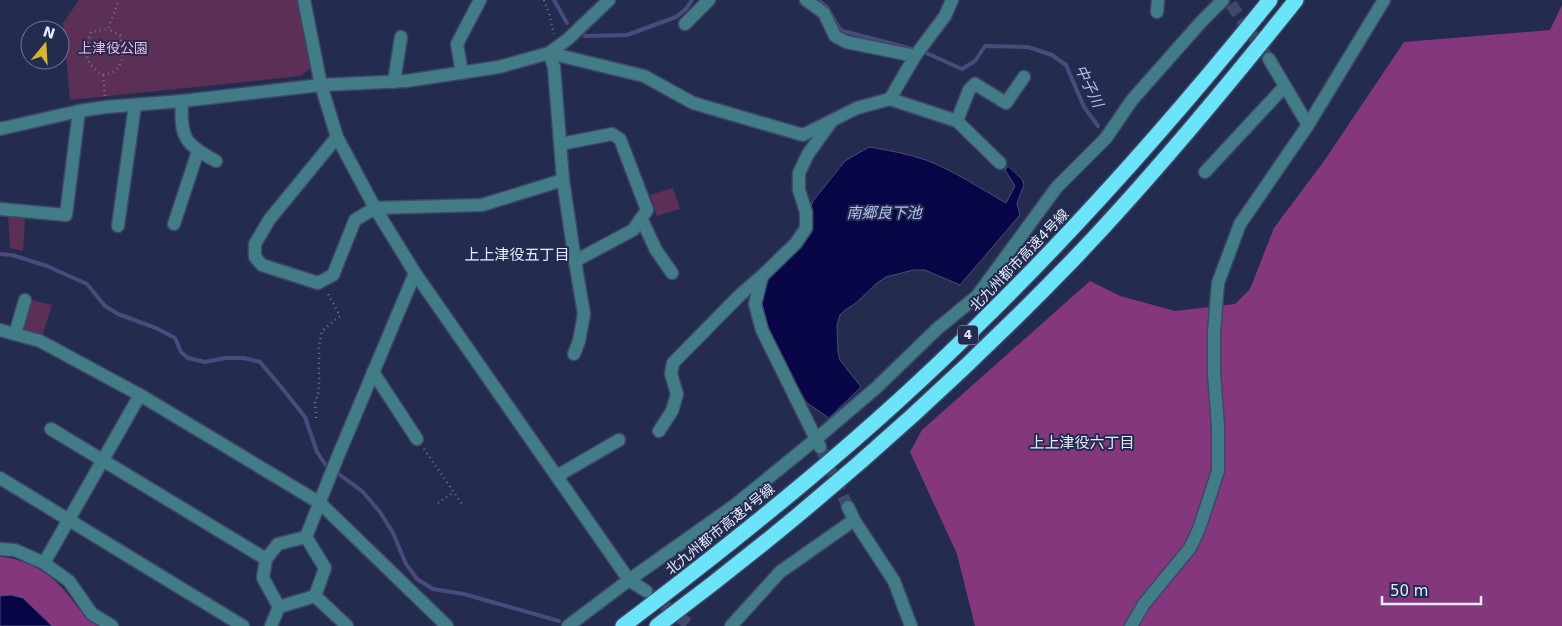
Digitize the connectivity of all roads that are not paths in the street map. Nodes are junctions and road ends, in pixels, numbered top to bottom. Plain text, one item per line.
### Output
1 (304, 0) edge
2 (480, 0) edge
3 (609, 0) edge
4 (709, 0) edge
5 (806, 0) edge
6 (952, 0) edge
7 (1270, 0) edge
8 (1296, 0) edge
9 (1384, 0) edge
10 (1227, 1) edge
11 (685, 24) dead end
12 (401, 37) dead end
13 (553, 50) junction
14 (915, 56) junction
15 (1269, 60) tunnel mouth
16 (462, 73) junction
17 (1024, 77) dead end
18 (394, 82) junction
19 (322, 85) junction
20 (1285, 86) junction
21 (890, 99) junction
22 (182, 101) junction
23 (135, 105) junction
24 (79, 111) junction
25 (834, 118) junction
26 (957, 121) junction
27 (3, 125) edge
28 (1308, 125) junction
29 (337, 137) junction
30 (561, 144) junction
31 (198, 152) junction
32 (216, 161) dead end
33 (1000, 164) dead end
34 (1205, 172) dead end
35 (563, 180) junction
36 (375, 208) junction
37 (0, 209) edge
38 (641, 218) junction
39 (174, 224) dead end
40 (118, 226) dead end
41 (575, 261) junction
42 (415, 273) junction
43 (672, 273) dead end
44 (762, 276) junction
45 (25, 300) dead end
46 (0, 330) edge
47 (15, 334) junction
48 (574, 354) dead end
49 (373, 372) junction
50 (140, 394) junction
51 (50, 429) dead end
52 (659, 431) dead end
53 (417, 439) road end
54 (618, 440) dead end
55 (818, 443) junction
56 (103, 460) junction
57 (557, 476) junction
58 (0, 478) edge
59 (320, 503) junction
60 (848, 507) tunnel mouth
61 (854, 520) junction
62 (68, 521) junction
63 (306, 537) junction
64 (0, 549) edge
65 (266, 559) junction
66 (44, 563) junction
67 (630, 580) junction
68 (646, 591) tunnel mouth
69 (315, 596) junction
70 (279, 607) junction
71 (112, 626) edge
72 (243, 626) edge
73 (271, 626) edge
74 (347, 626) edge
75 (447, 626) edge
76 (568, 626) edge
77 (623, 626) edge
78 (657, 626) edge
79 (731, 626) edge
80 (911, 626) edge
81 (1131, 626) edge

1 - 19 street
2 - 16 street
3 - 13 street
4 - 11 street
5 - 14 street
6 - 14 street
7 - 77 highway, 北九州都市高速4号線 / 4
8 - 78 highway, 4
9 - 28 street
10 - 55 street
12 - 18 street
13 - 16 street
13 - 25 street
13 - 30 street
14 - 21 street
15 - 20 street
16 - 18 street
17 - 26 street
18 - 19 street
19 - 22 street
19 - 29 street
20 - 28 street
20 - 34 street
21 - 25 street
21 - 26 street
22 - 23 street
22 - 31 street
23 - 24 street
23 - 40 street
24 - 27 street
24 - 37 street
25 - 44 street
26 - 33 street
28 - 81 street
29 - 36 street
29 - 36 street
30 - 35 street
30 - 38 street
31 - 32 street
31 - 39 street
35 - 36 street
35 - 41 street
36 - 42 street
38 - 41 street
38 - 43 street
41 - 48 street
42 - 49 street
42 - 57 street
44 - 52 street
44 - 55 street
45 - 47 street
46 - 47 street
47 - 50 street
49 - 53 street
49 - 59 street
50 - 56 street
50 - 59 street
51 - 56 street
54 - 57 street
55 - 67 street
56 - 62 street
56 - 65 street
57 - 67 street
58 - 62 street
59 - 63 street
59 - 75 street
60 - 61 street
61 - 79 street
61 - 80 street
62 - 66 street
62 - 72 street
63 - 65 street
63 - 69 street
64 - 66 street
65 - 70 street
66 - 71 street
67 - 68 street
67 - 76 street
69 - 70 street
69 - 74 street
70 - 73 street

